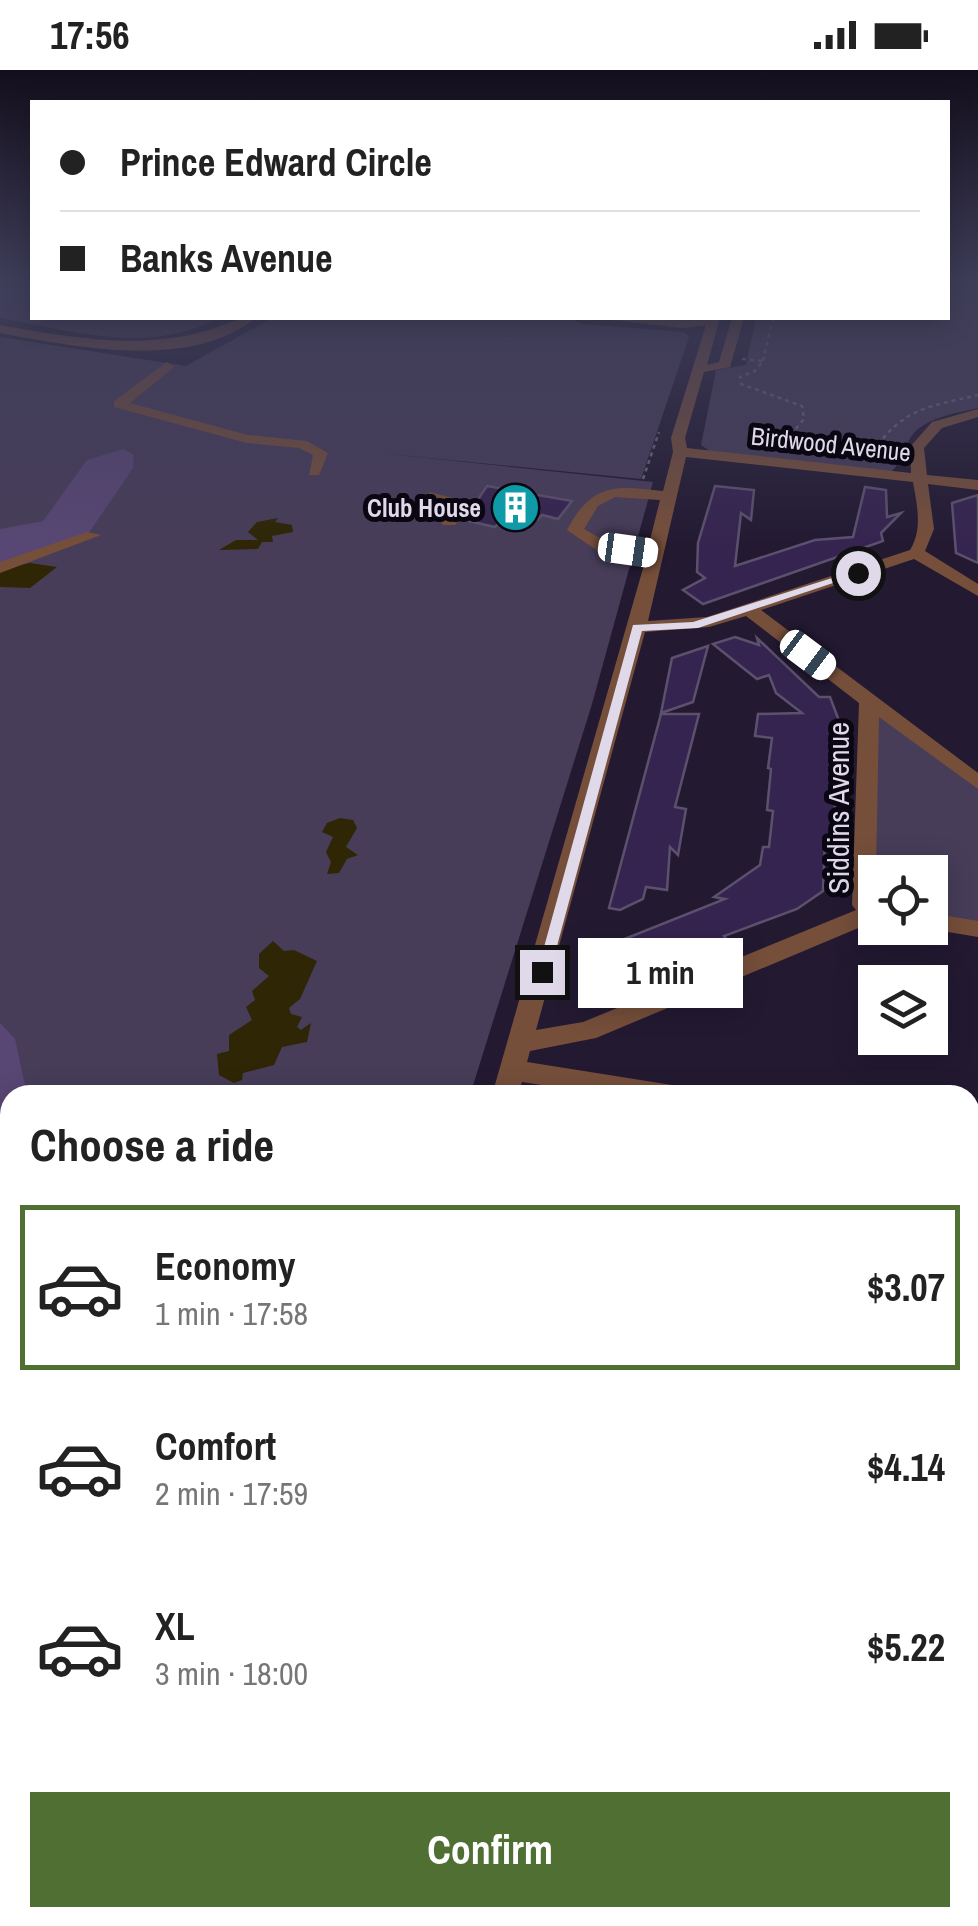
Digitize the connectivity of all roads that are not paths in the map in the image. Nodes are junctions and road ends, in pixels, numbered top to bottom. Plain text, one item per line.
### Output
1 (159, 372) edge
2 (699, 372) edge
3 (706, 372) edge
4 (978, 413) edge
5 (159, 415) junction
6 (132, 429) dead end
7 (680, 452) junction
8 (314, 472) dead end
9 (920, 472) junction
10 (978, 485) edge
11 (435, 495) dead end
12 (669, 496) junction
13 (394, 510) dead end
14 (376, 516) dead end
15 (449, 522) dead end
16 (93, 535) dead end
17 (916, 553) junction
18 (655, 554) junction
19 (0, 568) edge
20 (978, 591) edge
21 (748, 609) junction
22 (637, 628) junction
23 (869, 701) junction
24 (978, 783) edge
25 (865, 855) edge
26 (858, 919) edge
27 (948, 924) edge
28 (978, 928) edge
29 (520, 1043) junction
30 (508, 1083) edge
31 (535, 1085) edge

1 - 5 street
2 - 7 street
3 - 7 street
4 - 9 street
5 - 6 street
5 - 8 street
7 - 9 street, Birdwood Avenue
7 - 12 street
9 - 10 street, Birdwood Avenue
9 - 17 street
11 - 15 street
12 - 18 street
12 - 18 street
13 - 14 street
16 - 19 street
17 - 20 street
17 - 21 street
18 - 22 street
21 - 22 street
21 - 23 street
22 - 29 street
23 - 24 street
23 - 25 street, Siddins Avenue
26 - 29 street
27 - 28 street
29 - 30 street
30 - 31 street

